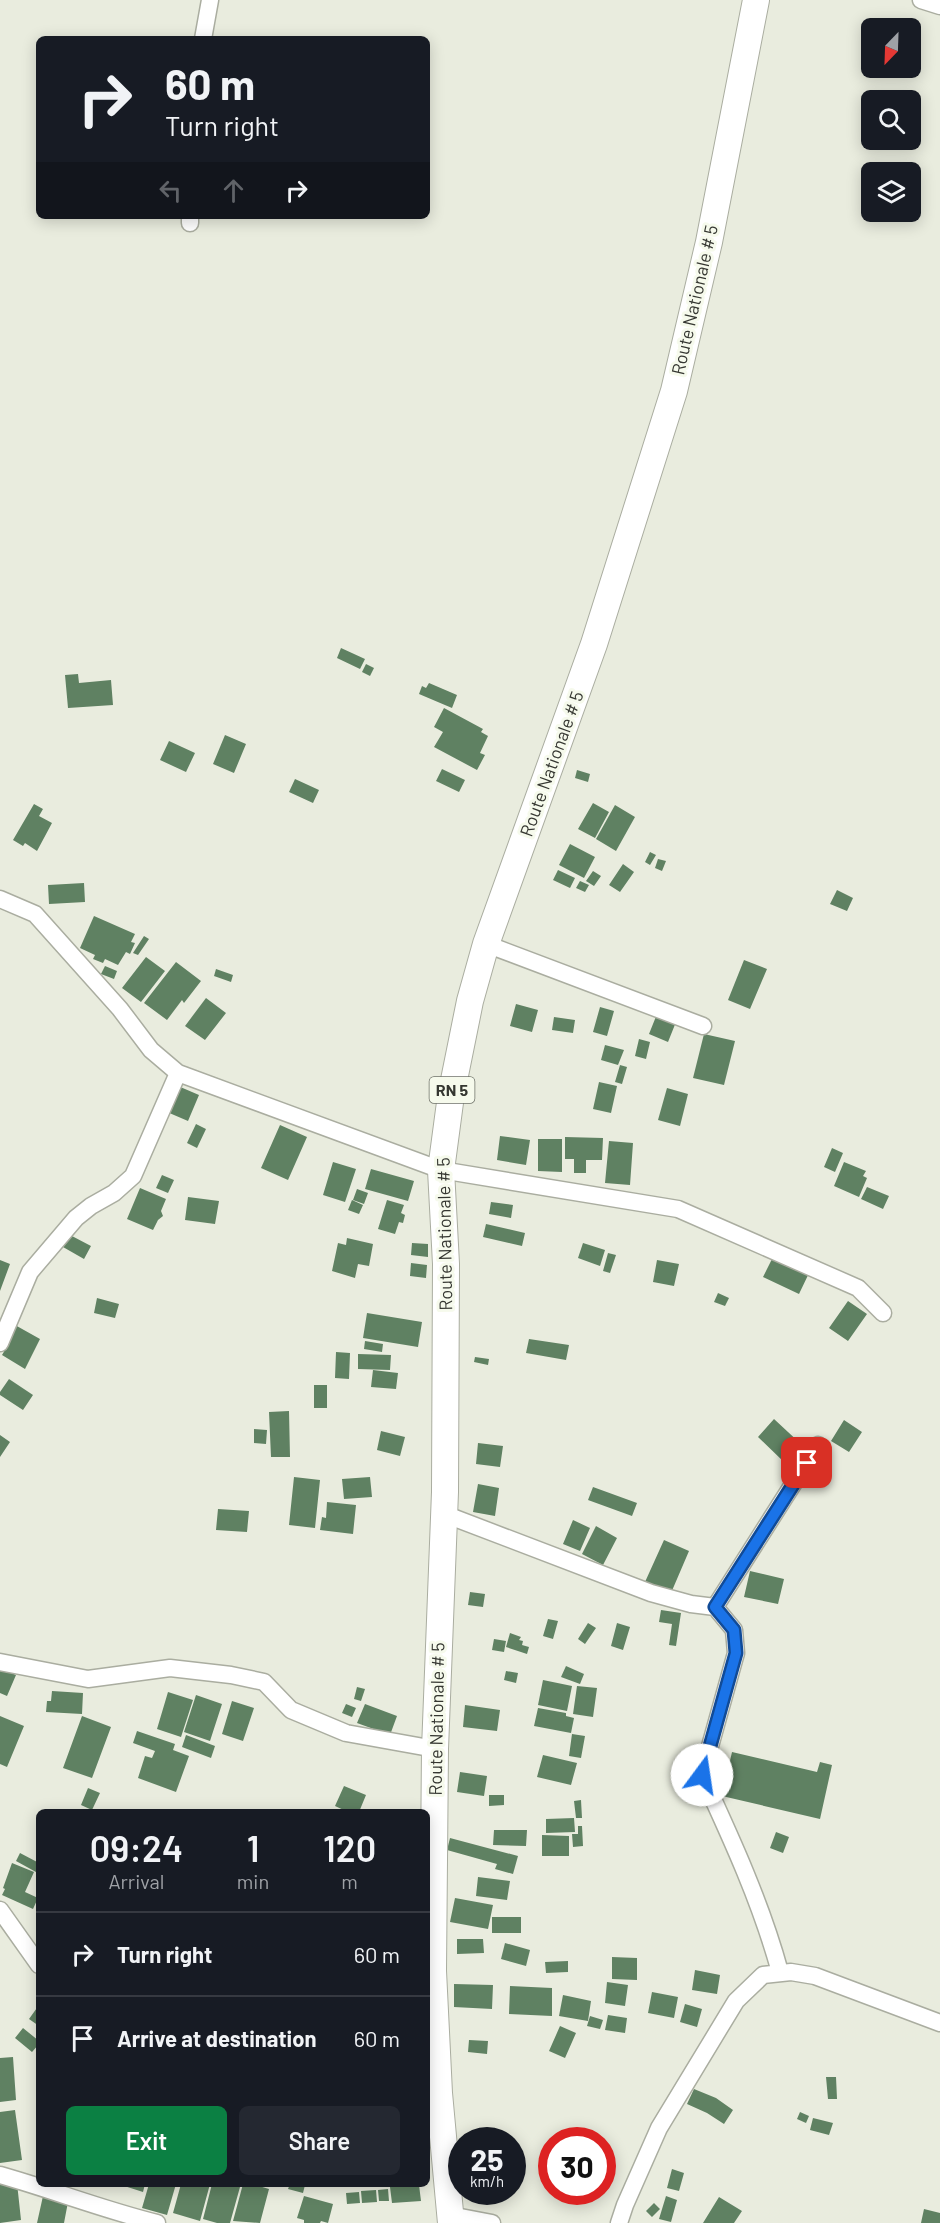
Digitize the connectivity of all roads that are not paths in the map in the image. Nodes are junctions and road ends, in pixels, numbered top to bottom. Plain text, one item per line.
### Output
1 (210, 0) edge
2 (756, 0) edge
3 (921, 0) edge
4 (940, 6) edge
5 (204, 36) edge
6 (0, 899) edge
7 (486, 944) junction
8 (703, 1026) dead end
9 (178, 1073) junction
10 (441, 1170) junction
11 (883, 1313) dead end
12 (0, 1343) edge
13 (818, 1444) dead end
14 (444, 1514) junction
15 (715, 1607) junction
16 (0, 1662) edge
17 (435, 1749) junction
18 (0, 1910) edge
19 (36, 1961) edge
20 (780, 1972) junction
21 (940, 2023) edge
22 (0, 2175) edge
23 (36, 2185) edge
24 (42, 2187) edge
25 (451, 2219) edge
26 (157, 2223) edge
27 (492, 2223) edge
28 (619, 2223) edge

1 - 5 street
2 - 7 main road, Route Nationale # 5 / RN 5
3 - 4 street
6 - 9 street
7 - 8 street
7 - 10 main road, Route Nationale # 5 / RN 5
9 - 10 street
9 - 12 street
10 - 11 street
10 - 14 main road, Route Nationale # 5 / RN 5
13 - 15 street
14 - 15 street
14 - 17 main road, Route Nationale # 5 / RN 5
15 - 20 street
16 - 17 street
17 - 25 main road, Route Nationale # 5 / RN 5
18 - 19 street
20 - 21 street
20 - 28 street
22 - 23 street
24 - 26 street
25 - 27 street

